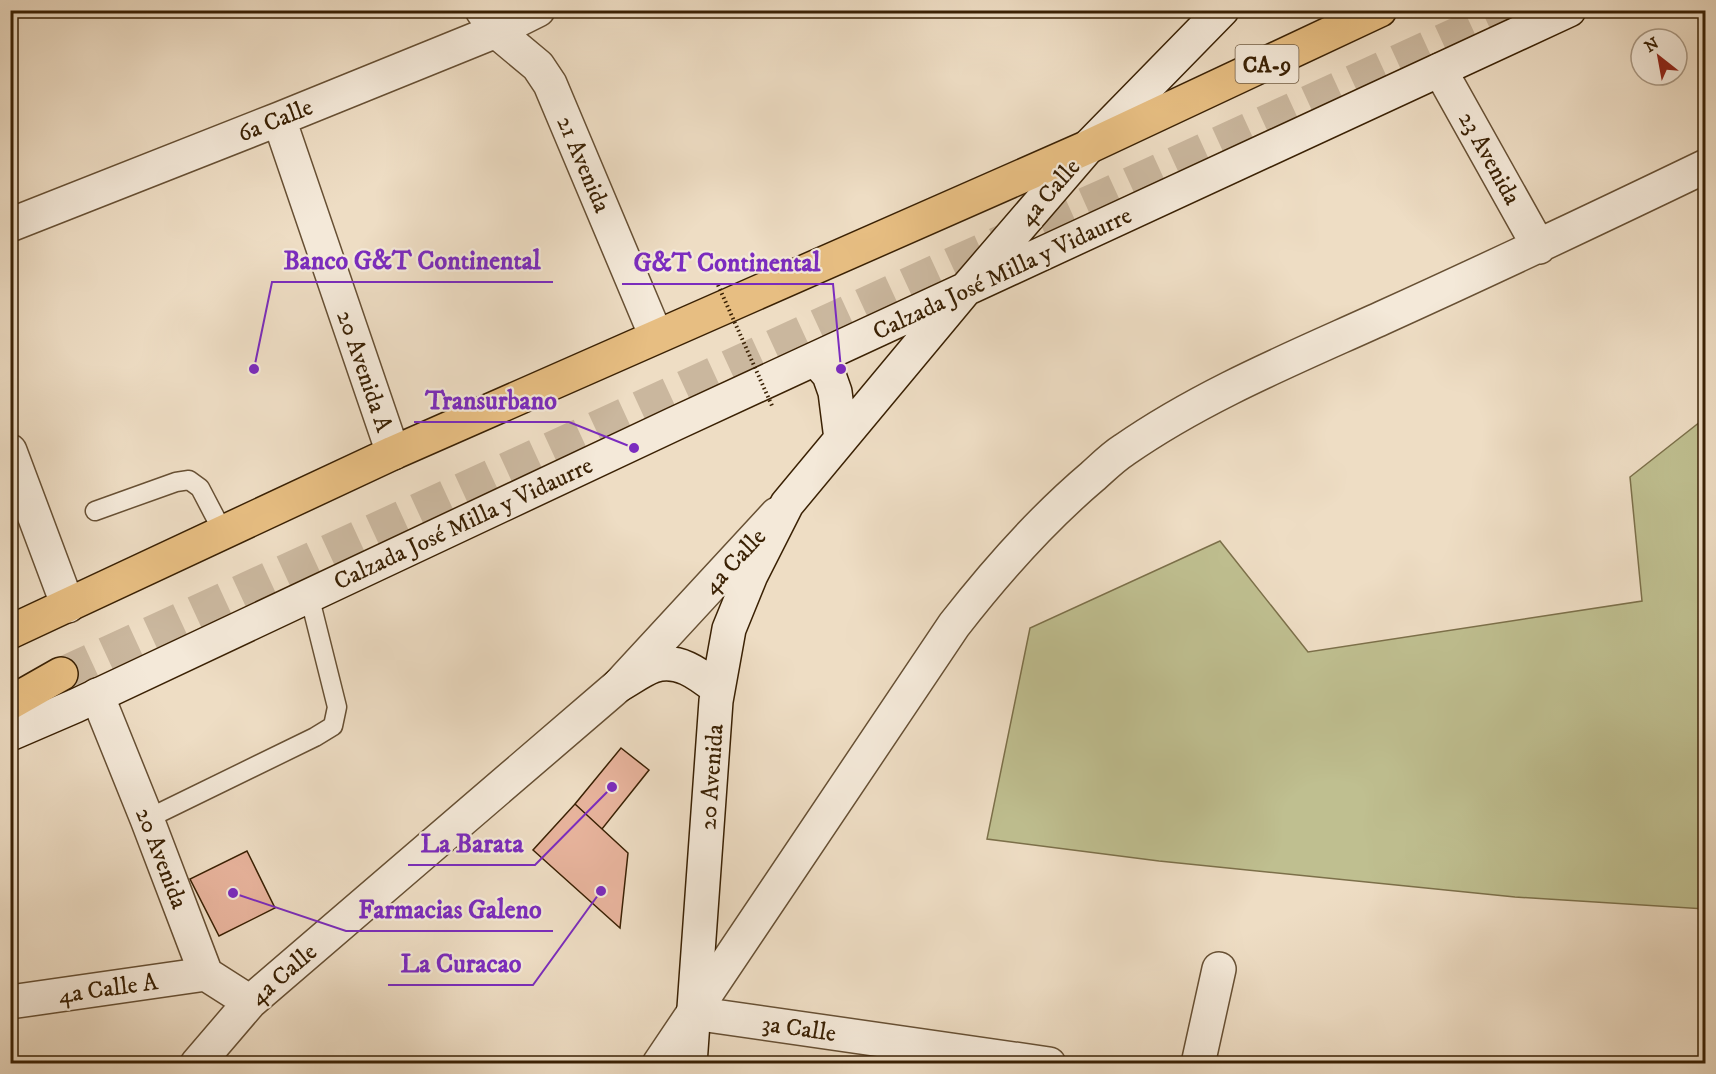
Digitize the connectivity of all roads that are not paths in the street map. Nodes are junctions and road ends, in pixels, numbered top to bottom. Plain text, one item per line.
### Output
1 (538, 10) edge
2 (1222, 10) edge
3 (1380, 10) edge
4 (1569, 10) edge
5 (489, 21) edge
6 (1440, 70) junction
7 (279, 119) junction
8 (1088, 147) junction
9 (1706, 166) edge
10 (10, 225) edge
11 (1539, 247) junction
12 (965, 290) junction
13 (656, 336) junction
14 (815, 359) junction
15 (841, 439) junction
16 (10, 451) edge
17 (393, 453) junction
18 (787, 504) junction
19 (95, 511) dead end
20 (224, 532) junction
21 (309, 595) junction
22 (68, 606) junction
23 (10, 632) edge
24 (61, 674) tunnel mouth
25 (619, 685) junction
26 (718, 689) junction
27 (97, 695) junction
28 (10, 704) edge
29 (10, 734) edge
30 (147, 819) junction
31 (1219, 969) dead end
32 (206, 974) junction
33 (10, 1002) edge
34 (250, 1002) junction
35 (693, 1013) junction
36 (197, 1064) edge
37 (658, 1064) edge
38 (690, 1064) edge
39 (1049, 1064) edge
40 (1198, 1064) edge

1 - 5 street, 6a Calle
2 - 8 street, 4a Calle
3 - 8 highway, CA-9
4 - 6 street, Calzada José Milla y Vidaurre
5 - 7 street, 6a Calle
5 - 13 street, 21 Avenida
6 - 11 street, 23 Avenida
6 - 12 street, Calzada José Milla y Vidaurre
7 - 10 street, 6a Calle
7 - 17 street, 20 Avenida A
8 - 12 street, 4a Calle
8 - 13 highway, CA-9
9 - 11 street
11 - 35 street
12 - 14 street, Calzada José Milla y Vidaurre
12 - 15 street, 4a Calle
13 - 17 highway, CA-9
14 - 15 street
14 - 21 street, Calzada José Milla y Vidaurre
15 - 18 street, 4a Calle
16 - 22 street
17 - 20 highway, CA-9
18 - 25 street, 4a Calle
18 - 26 street, 20 Avenida
19 - 20 lane
20 - 22 highway, CA-9
21 - 27 street, Calzada José Milla y Vidaurre
21 - 30 lane
22 - 23 highway, CA-9
24 - 28 highway
25 - 26 street
25 - 34 street, 4a Calle
26 - 35 street, 20 Avenida
27 - 29 street, Calzada José Milla y Vidaurre
27 - 30 street, 20 Avenida
30 - 32 street, 20 Avenida
31 - 40 street
32 - 33 street, 4a Calle A
32 - 34 street
34 - 36 street, 4a Calle
35 - 37 street
35 - 38 street, 20 Avenida
35 - 39 street, 3a Calle

